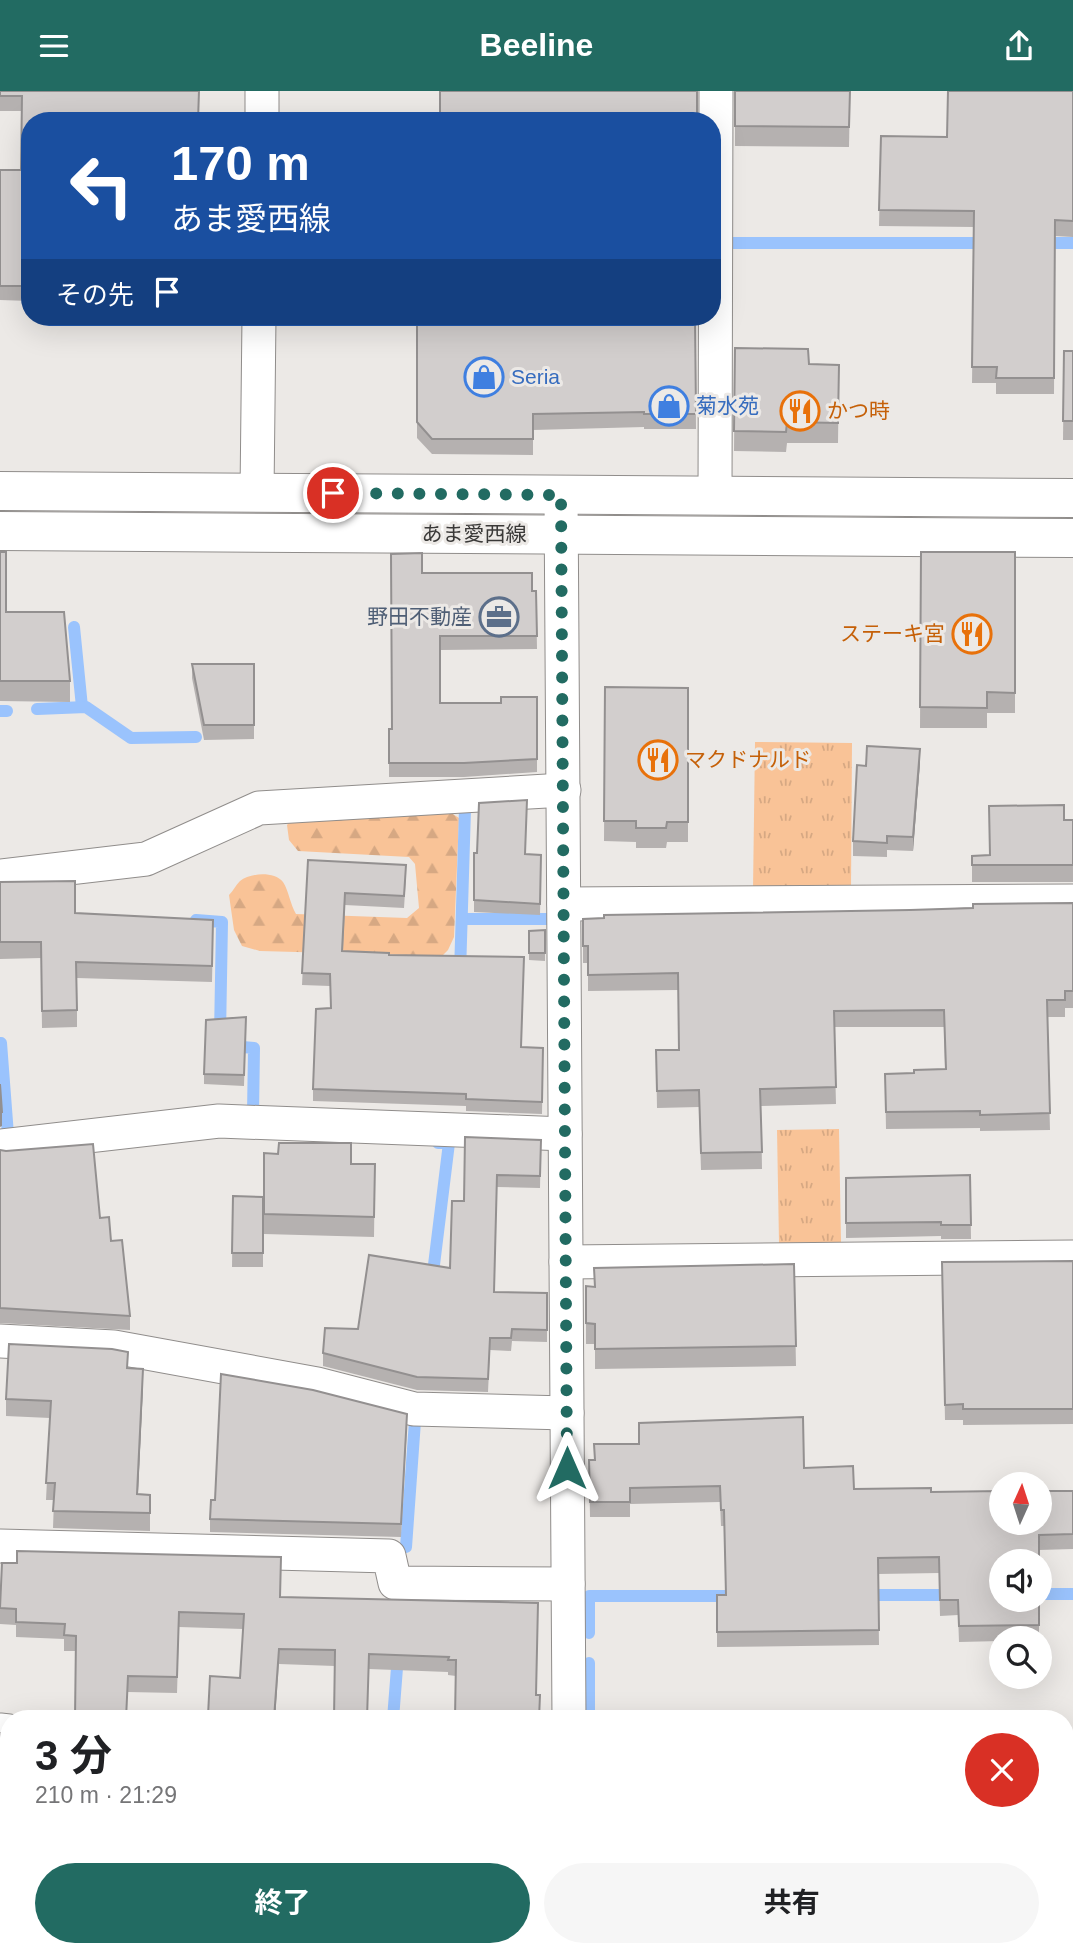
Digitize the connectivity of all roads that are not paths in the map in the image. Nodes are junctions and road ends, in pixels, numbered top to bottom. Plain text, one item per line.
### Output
1 (262, 91) edge
2 (716, 91) edge
3 (262, 112) edge
4 (716, 112) edge
5 (259, 326) edge
6 (715, 326) edge
7 (0, 491) edge
8 (257, 493) junction
9 (561, 495) junction
10 (715, 496) junction
11 (1073, 498) edge
12 (0, 531) edge
13 (562, 534) junction
14 (1073, 538) edge
15 (564, 790) junction
16 (0, 876) edge
17 (1073, 901) edge
18 (564, 904) junction
19 (565, 1134) junction
20 (0, 1146) edge
21 (1073, 1257) edge
22 (566, 1262) junction
23 (0, 1341) edge
24 (567, 1413) junction
25 (0, 1546) edge
26 (568, 1584) junction
27 (569, 1710) edge

1 - 3 street
2 - 4 street
5 - 8 street
6 - 10 street
7 - 8 main road, あま愛西線
8 - 9 main road, あま愛西線
9 - 10 main road, あま愛西線
9 - 13 street
10 - 11 main road, あま愛西線
12 - 13 main road, あま愛西線
13 - 14 main road, あま愛西線
13 - 15 street
15 - 16 street
15 - 18 street
17 - 18 street
18 - 19 street
19 - 20 street
19 - 22 street
21 - 22 street
22 - 24 street
23 - 24 street
24 - 26 street
25 - 26 street
26 - 27 street

